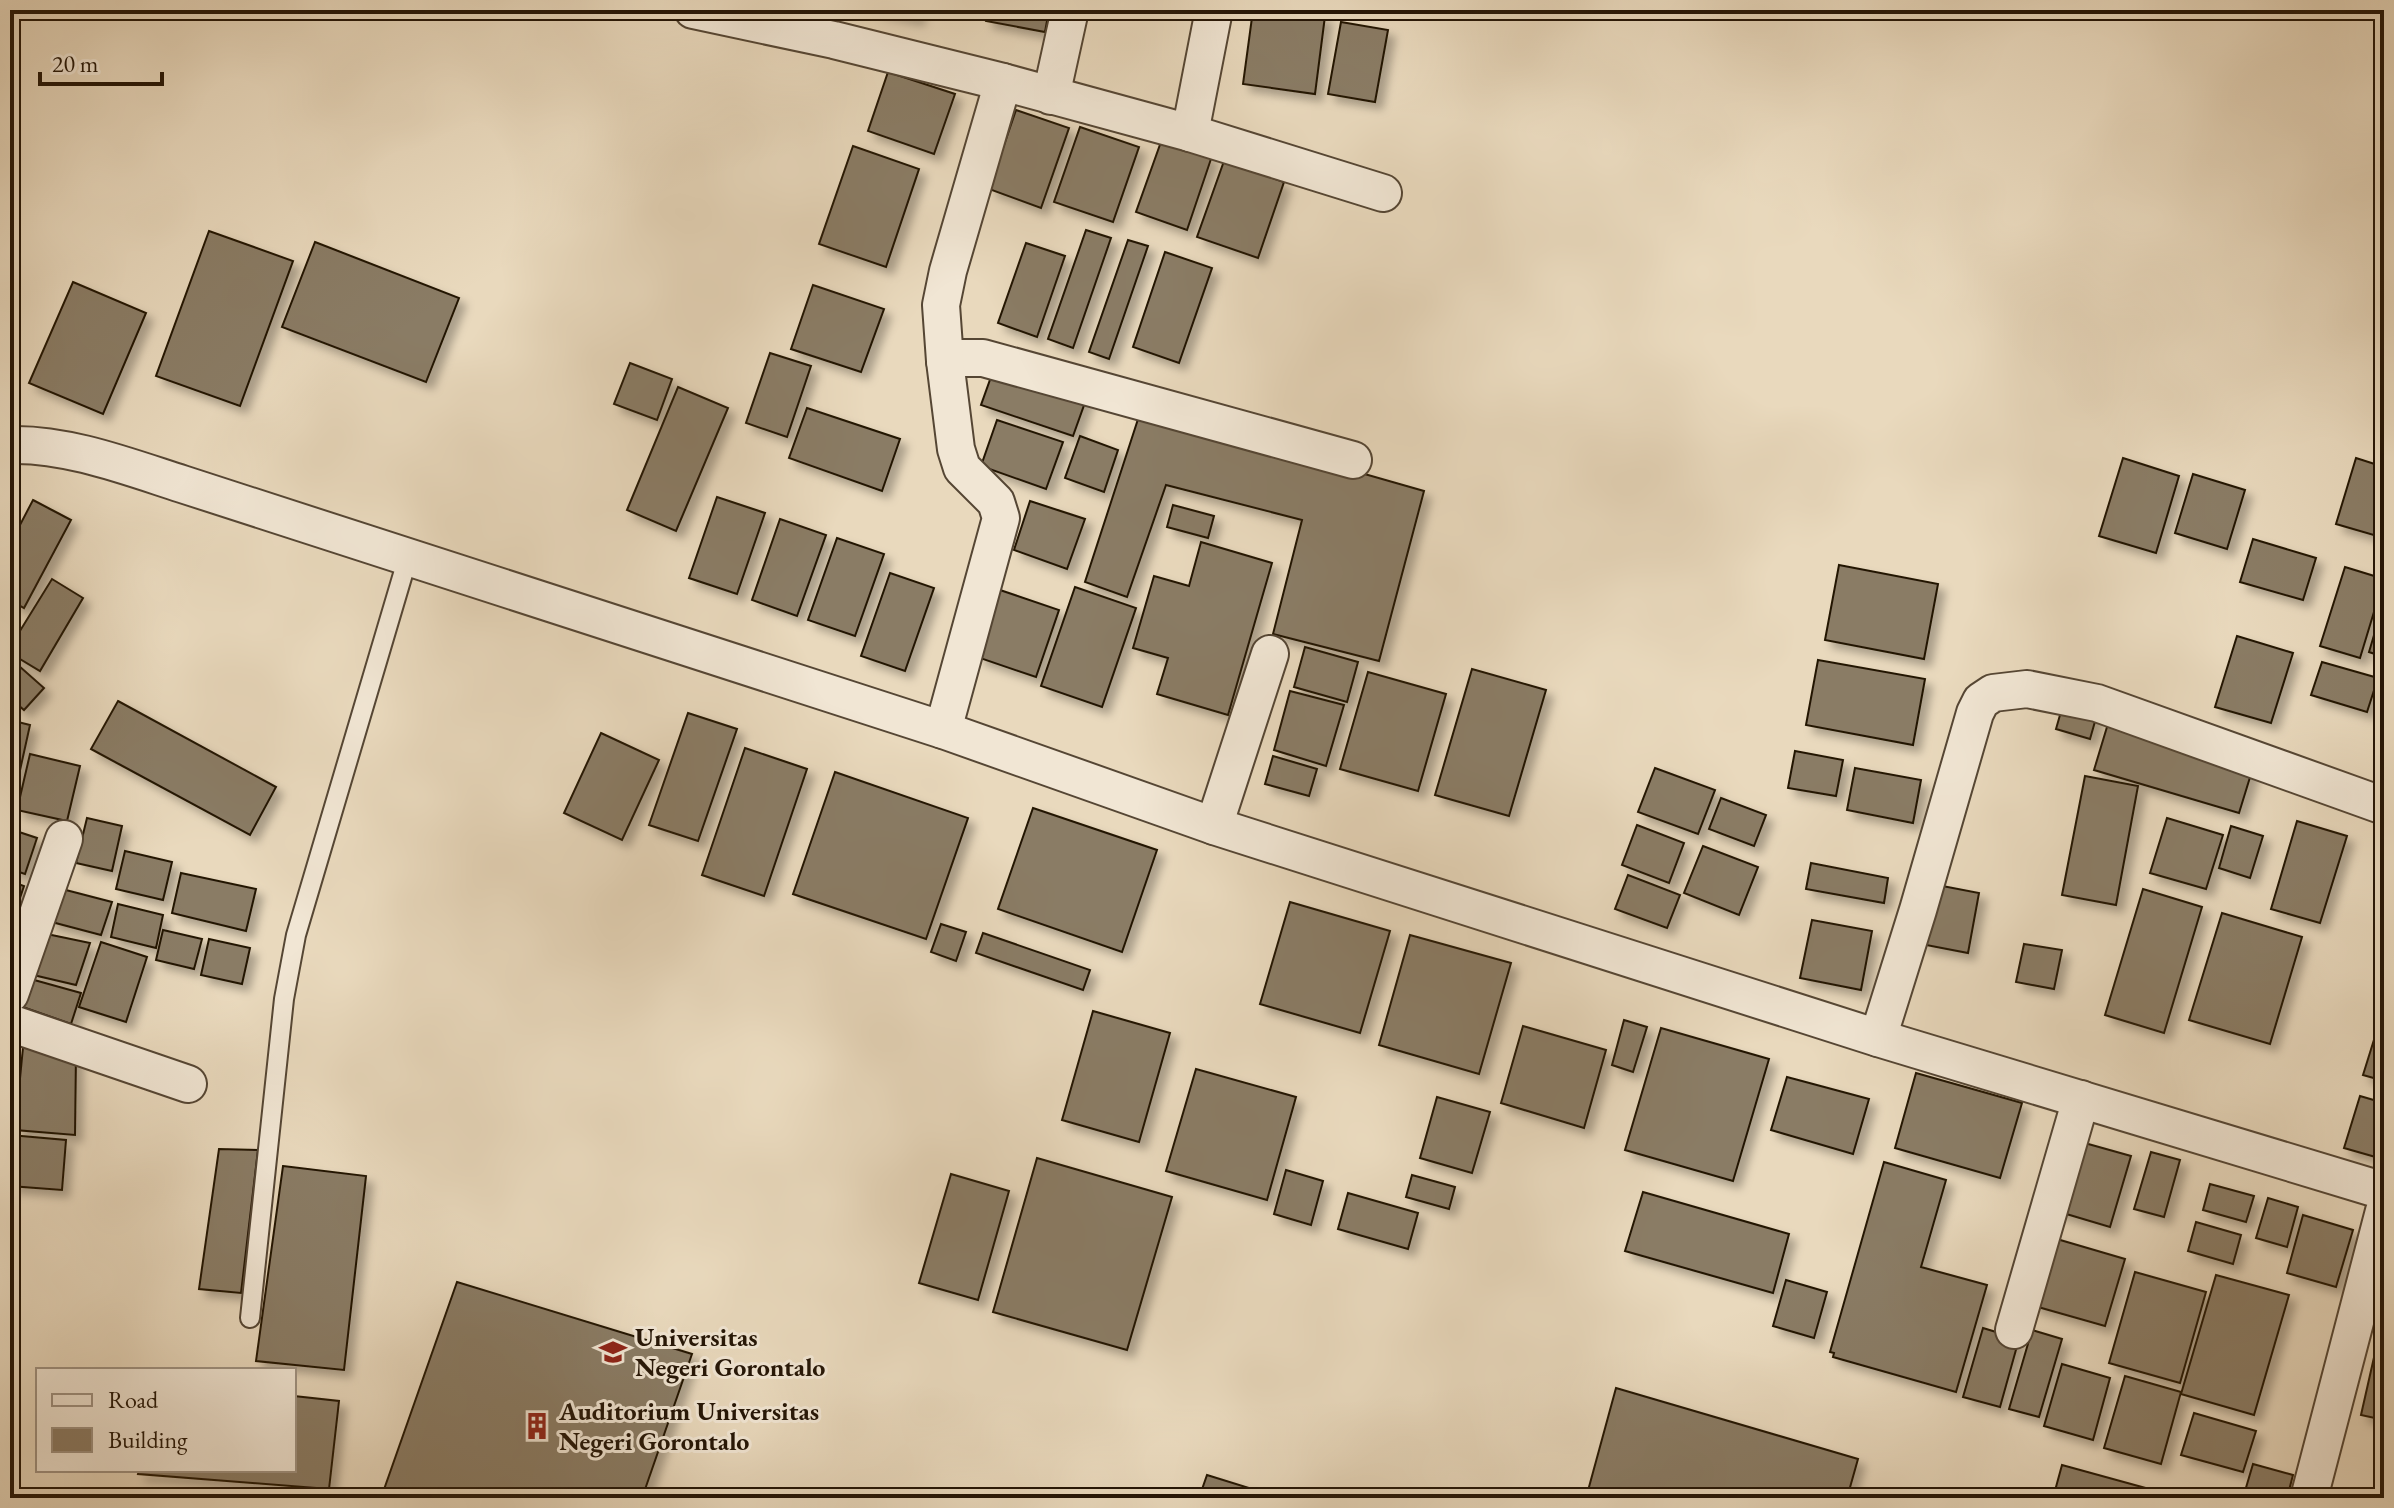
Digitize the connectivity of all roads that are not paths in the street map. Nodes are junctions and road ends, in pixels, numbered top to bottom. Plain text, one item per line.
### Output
1 (693, 10) edge
2 (1070, 10) edge
3 (1214, 10) edge
4 (1003, 82) junction
5 (1051, 96) junction
6 (1190, 133) junction
7 (1383, 193) dead end
8 (945, 361) junction
9 (10, 445) edge
10 (1353, 460) dead end
11 (408, 557) junction
12 (1270, 654) dead end
13 (943, 730) junction
14 (2384, 806) edge
15 (1214, 826) junction
16 (64, 839) dead end
17 (10, 994) edge
18 (10, 1023) edge
19 (1878, 1038) junction
20 (188, 1084) dead end
21 (2081, 1099) junction
22 (2384, 1191) edge
23 (2384, 1211) edge
24 (250, 1318) dead end
25 (2014, 1330) dead end
26 (2309, 1498) edge

1 - 4 street
2 - 5 street
3 - 6 street
4 - 5 street
4 - 8 street
5 - 6 street
6 - 7 street
8 - 10 street
8 - 13 street
9 - 11 street
11 - 13 street
11 - 24 lane
12 - 15 street
13 - 15 street
14 - 19 street
15 - 19 street
16 - 17 street
18 - 20 street
19 - 21 street
21 - 22 street
21 - 25 street
23 - 26 street

